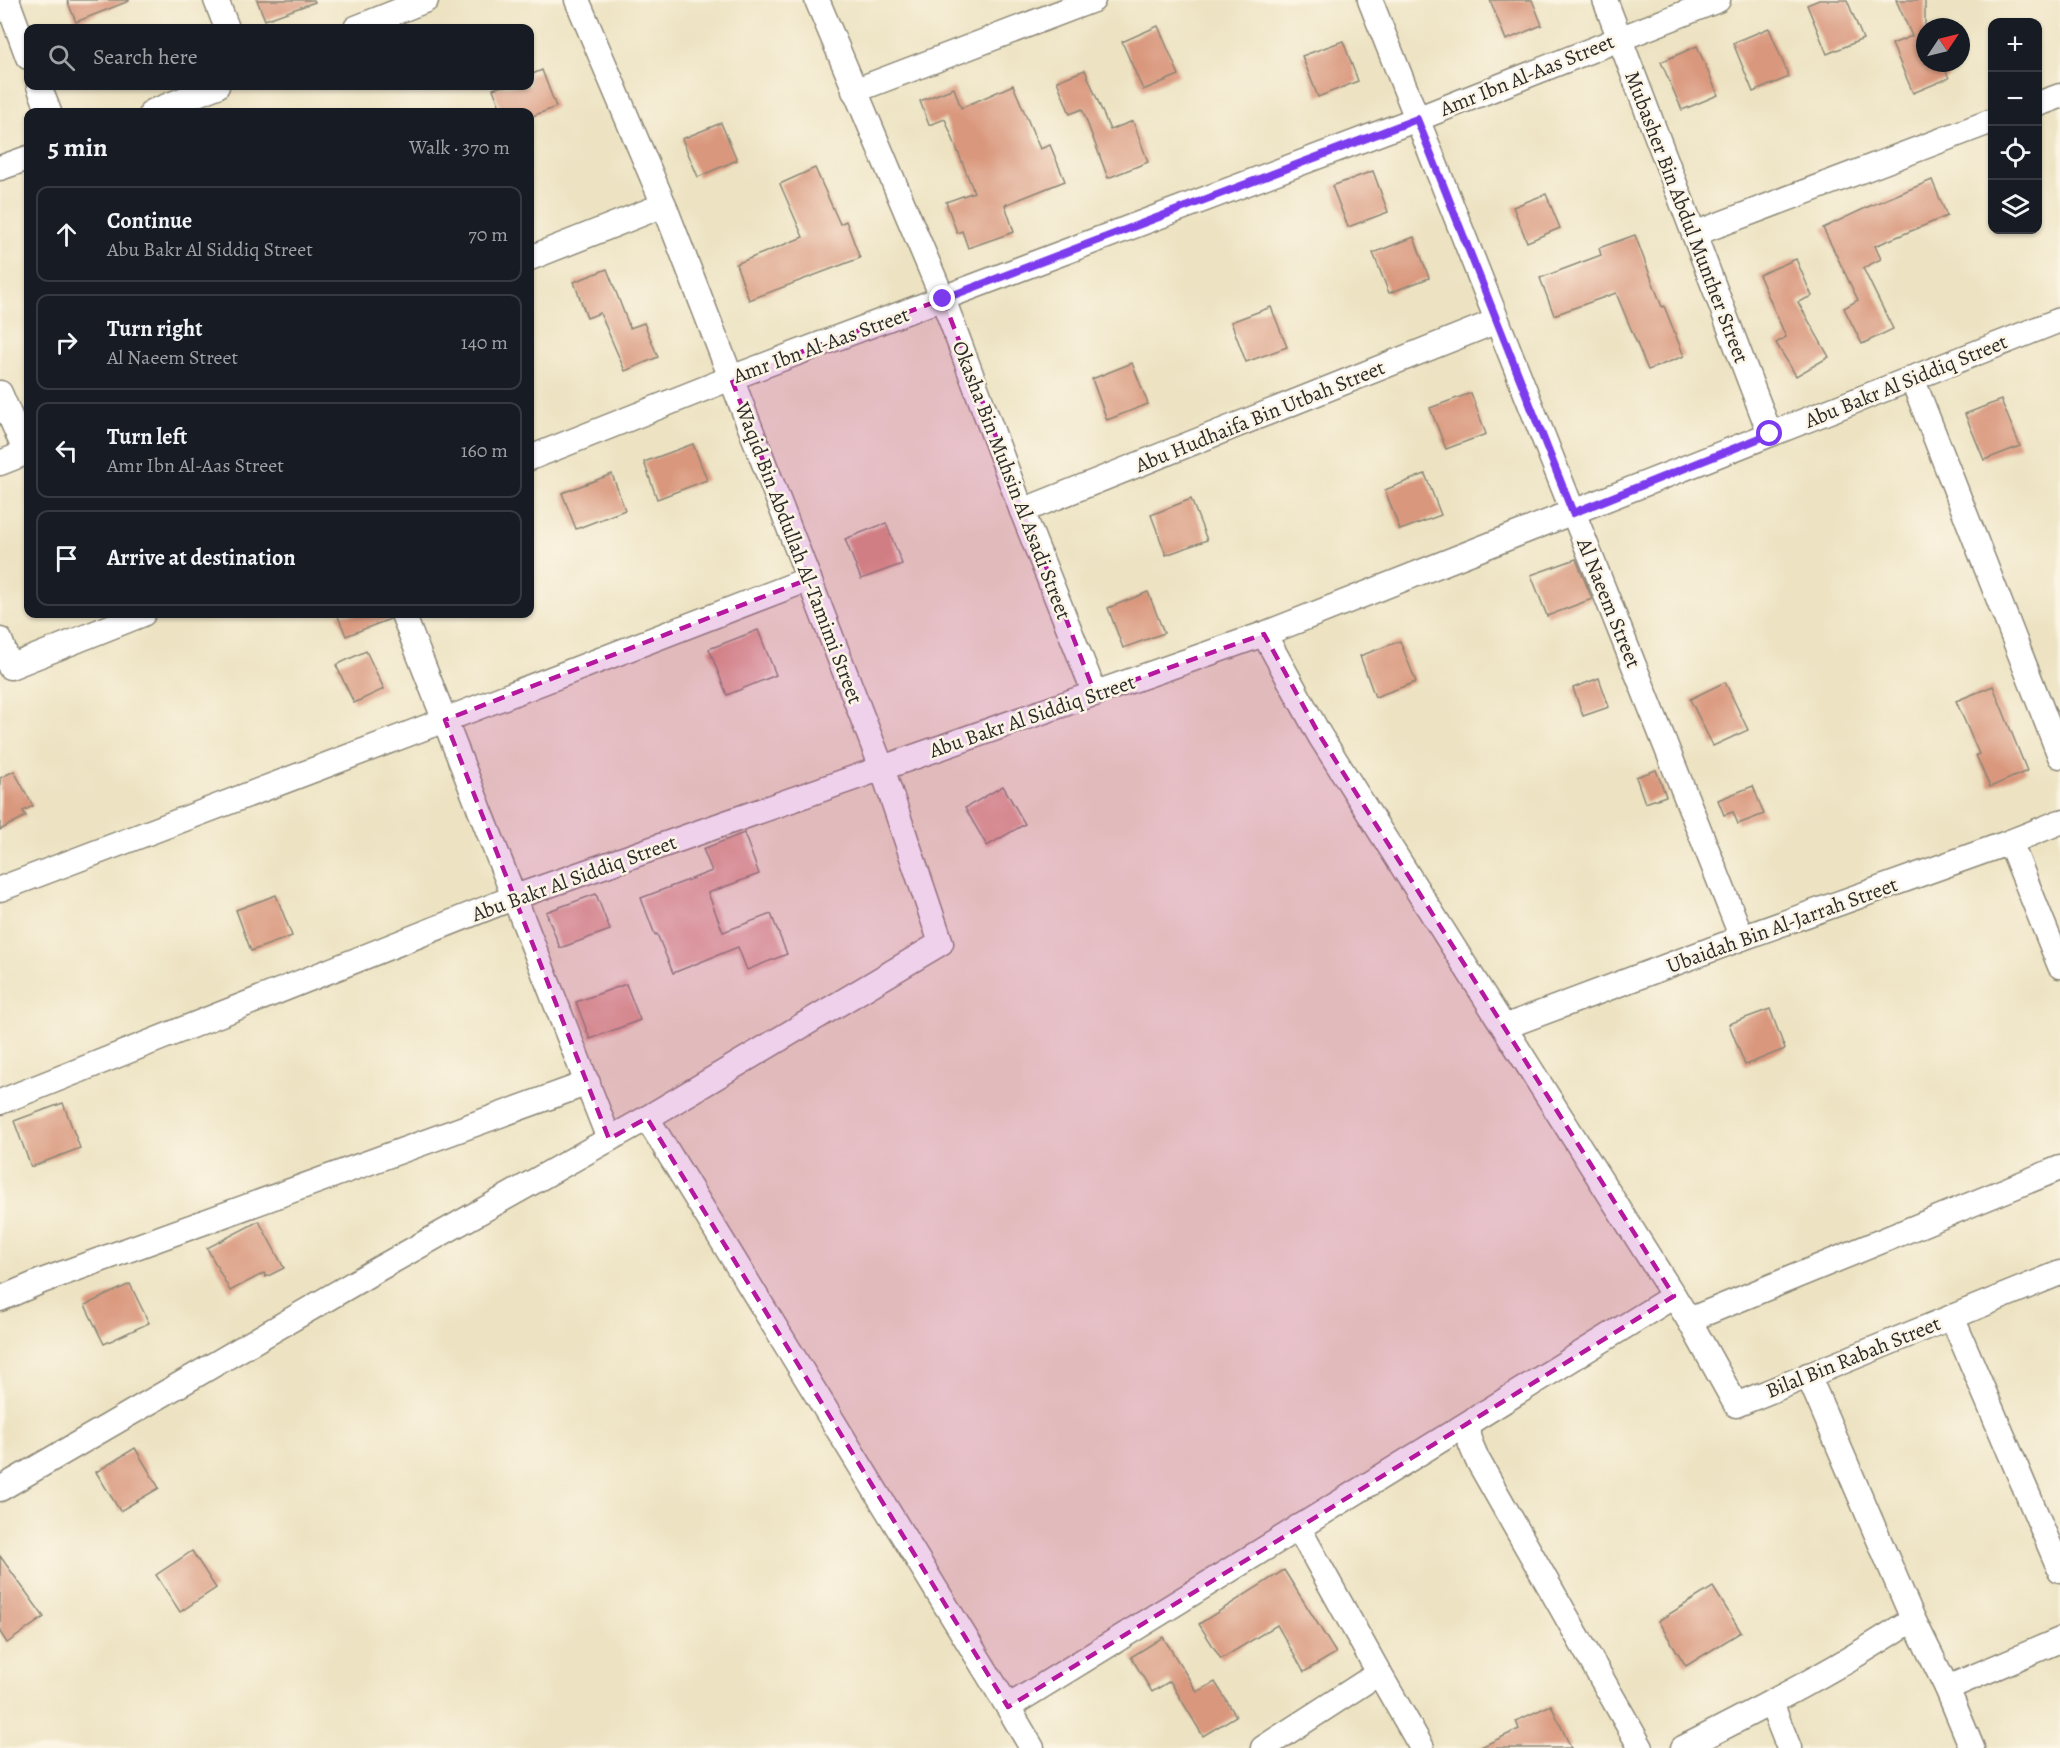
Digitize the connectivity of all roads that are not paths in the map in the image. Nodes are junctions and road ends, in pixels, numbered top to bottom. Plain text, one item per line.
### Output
1 (7, 0) edge
2 (216, 0) edge
3 (426, 0) edge
4 (577, 0) edge
5 (817, 0) edge
6 (1093, 0) edge
7 (1370, 0) edge
8 (1605, 0) edge
9 (1718, 0) edge
10 (225, 24) edge
11 (366, 24) edge
12 (1619, 39) junction
13 (24, 46) edge
14 (41, 90) edge
15 (207, 90) edge
16 (854, 91) junction
17 (2060, 96) edge
18 (2042, 102) edge
19 (47, 108) edge
20 (162, 108) edge
21 (1417, 119) junction
22 (1988, 123) edge
23 (24, 159) edge
24 (0, 168) edge
25 (664, 206) junction
26 (1694, 234) junction
27 (534, 256) edge
28 (943, 299) junction
29 (2060, 320) edge
30 (1497, 321) junction
31 (731, 378) junction
32 (1912, 378) junction
33 (0, 393) edge
34 (1770, 434) junction
35 (24, 446) edge
36 (24, 454) edge
37 (534, 456) edge
38 (0, 463) edge
39 (1022, 512) junction
40 (1573, 513) junction
41 (809, 579) junction
42 (134, 618) edge
43 (134, 618) edge
44 (405, 618) edge
45 (1264, 634) junction
46 (0, 640) edge
47 (0, 672) edge
48 (1095, 693) junction
49 (445, 720) junction
50 (2060, 756) edge
51 (882, 768) junction
52 (2060, 822) edge
53 (2010, 842) junction
54 (0, 889) edge
55 (514, 897) junction
56 (1742, 938) junction
57 (2060, 966) edge
58 (1504, 1027) junction
59 (588, 1083) junction
60 (0, 1102) edge
61 (647, 1118) junction
62 (609, 1139) junction
63 (2060, 1168) edge
64 (2060, 1273) edge
65 (0, 1299) edge
66 (1653, 1308) junction
67 (1952, 1317) junction
68 (1689, 1320) junction
69 (1582, 1352) junction
70 (1808, 1375) junction
71 (0, 1489) edge
72 (1298, 1527) junction
73 (2060, 1570) edge
74 (1913, 1619) junction
75 (2060, 1640) edge
76 (1379, 1673) junction
77 (1947, 1688) junction
78 (1771, 1703) junction
79 (1008, 1707) junction
80 (1032, 1748) edge
81 (1263, 1748) edge
82 (1422, 1748) edge
83 (1641, 1748) edge
84 (1683, 1748) edge
85 (1789, 1748) edge
86 (1972, 1748) edge

1 - 13 street
2 - 10 street
3 - 11 street
4 - 25 street, Waqid Bin Abdullah Al-Tamimi Street
5 - 16 street, Okasha Bin Muhsin Al Asadi Street
6 - 16 street
7 - 21 street, Al Naeem Street
8 - 12 street, Mubasher Bin Abdul Munther Street
9 - 12 street, Amr Ibn Al-Aas Street
12 - 21 street, Amr Ibn Al-Aas Street
12 - 26 street, Mubasher Bin Abdul Munther Street
14 - 19 street
15 - 20 street
16 - 28 street, Okasha Bin Muhsin Al Asadi Street
17 - 18 street
21 - 28 street, Amr Ibn Al-Aas Street
21 - 30 street, Al Naeem Street
22 - 26 street
23 - 24 street
25 - 27 street
25 - 31 street, Waqid Bin Abdullah Al-Tamimi Street
26 - 34 street, Mubasher Bin Abdul Munther Street
28 - 31 street, Amr Ibn Al-Aas Street
28 - 39 street, Okasha Bin Muhsin Al Asadi Street
29 - 32 street, Abu Bakr Al Siddiq Street
30 - 39 street, Abu Hudhaifa Bin Utbah Street
30 - 40 street, Al Naeem Street
31 - 37 street, Amr Ibn Al-Aas Street
31 - 41 street, Waqid Bin Abdullah Al-Tamimi Street
32 - 34 street, Abu Bakr Al Siddiq Street
32 - 50 street
33 - 35 street
34 - 40 street, Abu Bakr Al Siddiq Street
36 - 38 street
39 - 48 street, Okasha Bin Muhsin Al Asadi Street
40 - 45 street, Abu Bakr Al Siddiq Street
40 - 56 street, Al Naeem Street
41 - 49 street
41 - 51 street, Waqid Bin Abdullah Al-Tamimi Street
42 - 46 street
43 - 47 street
44 - 49 street
45 - 48 street, Abu Bakr Al Siddiq Street
45 - 58 street
48 - 51 street, Abu Bakr Al Siddiq Street
49 - 54 street
49 - 55 street
51 - 55 street, Abu Bakr Al Siddiq Street
51 - 61 street, Waqid Bin Abdullah Al-Tamimi Street
52 - 53 street, Ubaidah Bin Al-Jarrah Street
53 - 56 street, Ubaidah Bin Al-Jarrah Street
53 - 57 street
55 - 59 street
55 - 60 street, Abu Bakr Al Siddiq Street
56 - 58 street, Ubaidah Bin Al-Jarrah Street
58 - 66 street
59 - 62 street
59 - 65 street
61 - 62 street
61 - 79 street
62 - 71 street
63 - 68 street
64 - 67 street, Bilal Bin Rabah Street
66 - 68 street
66 - 69 street
67 - 70 street, Bilal Bin Rabah Street
67 - 73 street
68 - 70 street, Bilal Bin Rabah Street
69 - 72 street
69 - 83 street
70 - 74 street
72 - 76 street
72 - 79 street
74 - 77 street
74 - 78 street
75 - 77 street
76 - 81 street
76 - 82 street
77 - 86 street
78 - 84 street
78 - 85 street
79 - 80 street

